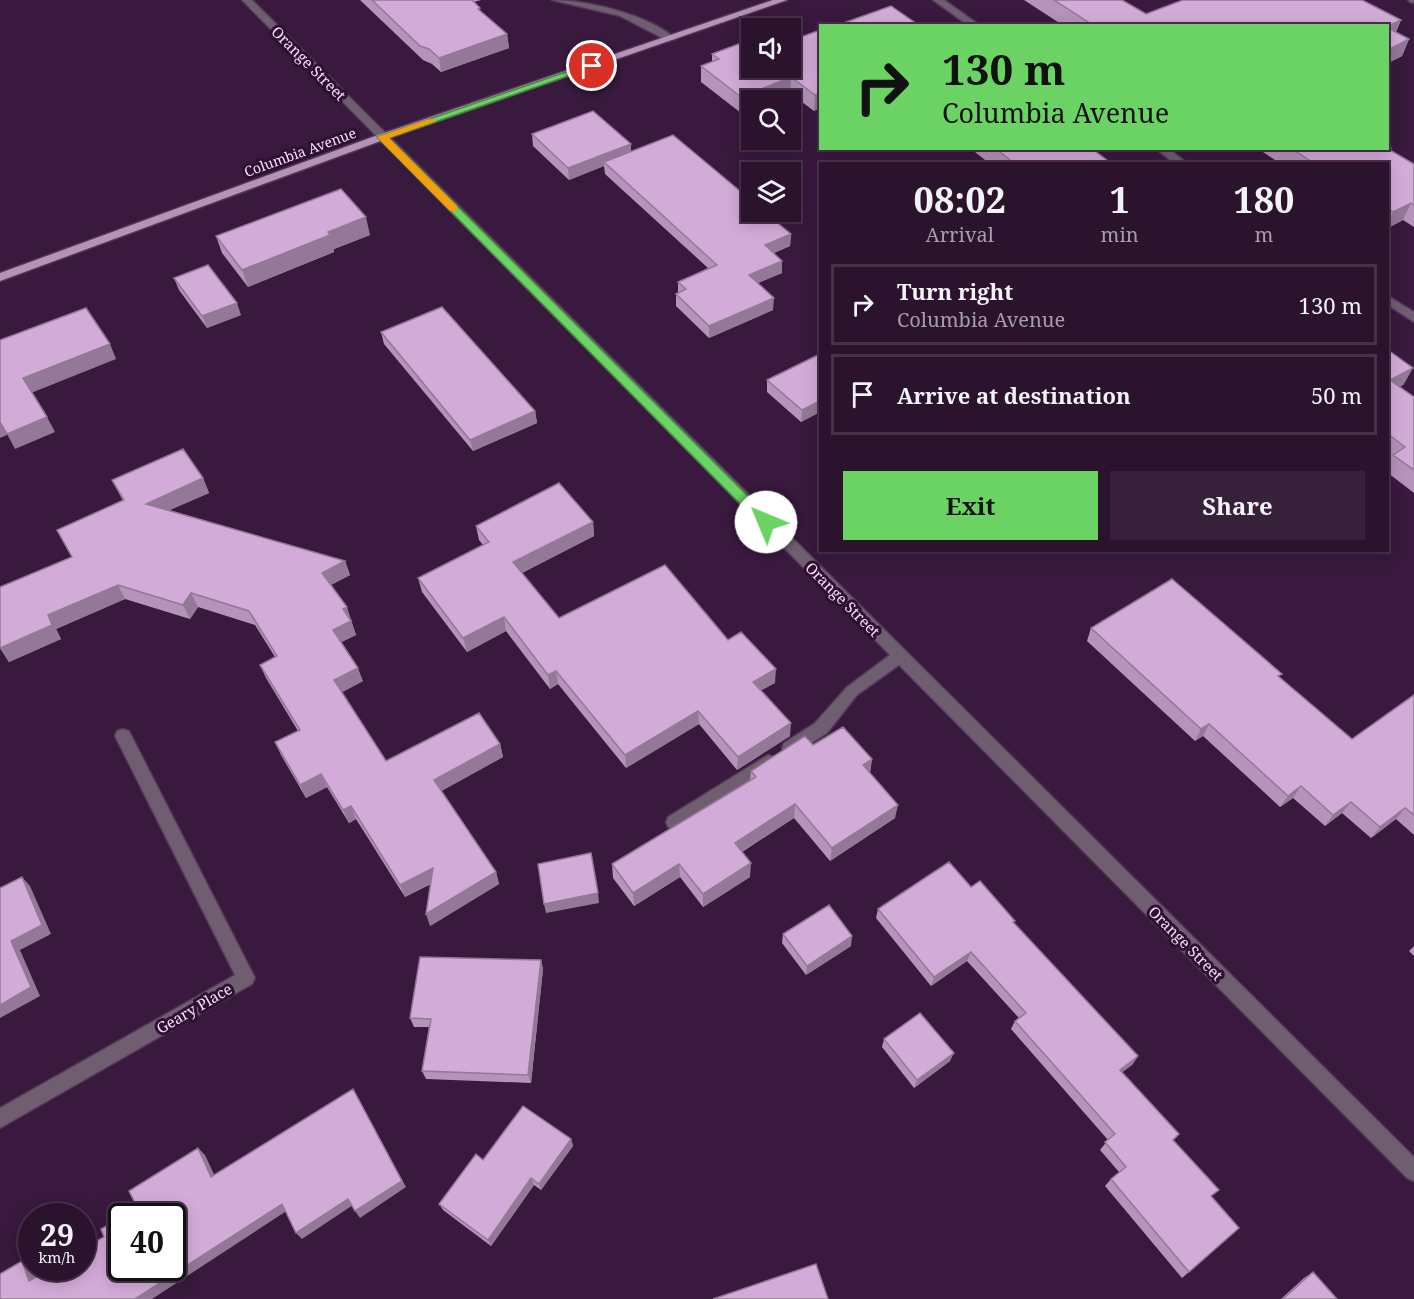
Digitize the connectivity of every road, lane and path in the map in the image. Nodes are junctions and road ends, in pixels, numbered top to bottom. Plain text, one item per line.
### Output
1 (247, 0) edge
2 (557, 0) edge
3 (781, 0) edge
4 (938, 0) edge
5 (973, 24) edge
6 (671, 39) junction
7 (382, 137) junction
8 (1163, 150) edge
9 (1180, 162) edge
10 (0, 278) edge
11 (1389, 301) edge
12 (1414, 318) edge
13 (900, 656) junction
14 (123, 736) dead end
15 (674, 822) dead end
16 (0, 1119) edge
17 (1414, 1171) edge

1 - 7 street, Orange Street
2 - 6 street
3 - 6 main road, Columbia Avenue
4 - 5 street
6 - 7 main road, Columbia Avenue
7 - 10 main road, Columbia Avenue
7 - 13 street, Orange Street
8 - 9 street
11 - 12 street
13 - 15 street
13 - 17 street, Orange Street
14 - 16 street, Geary Place

